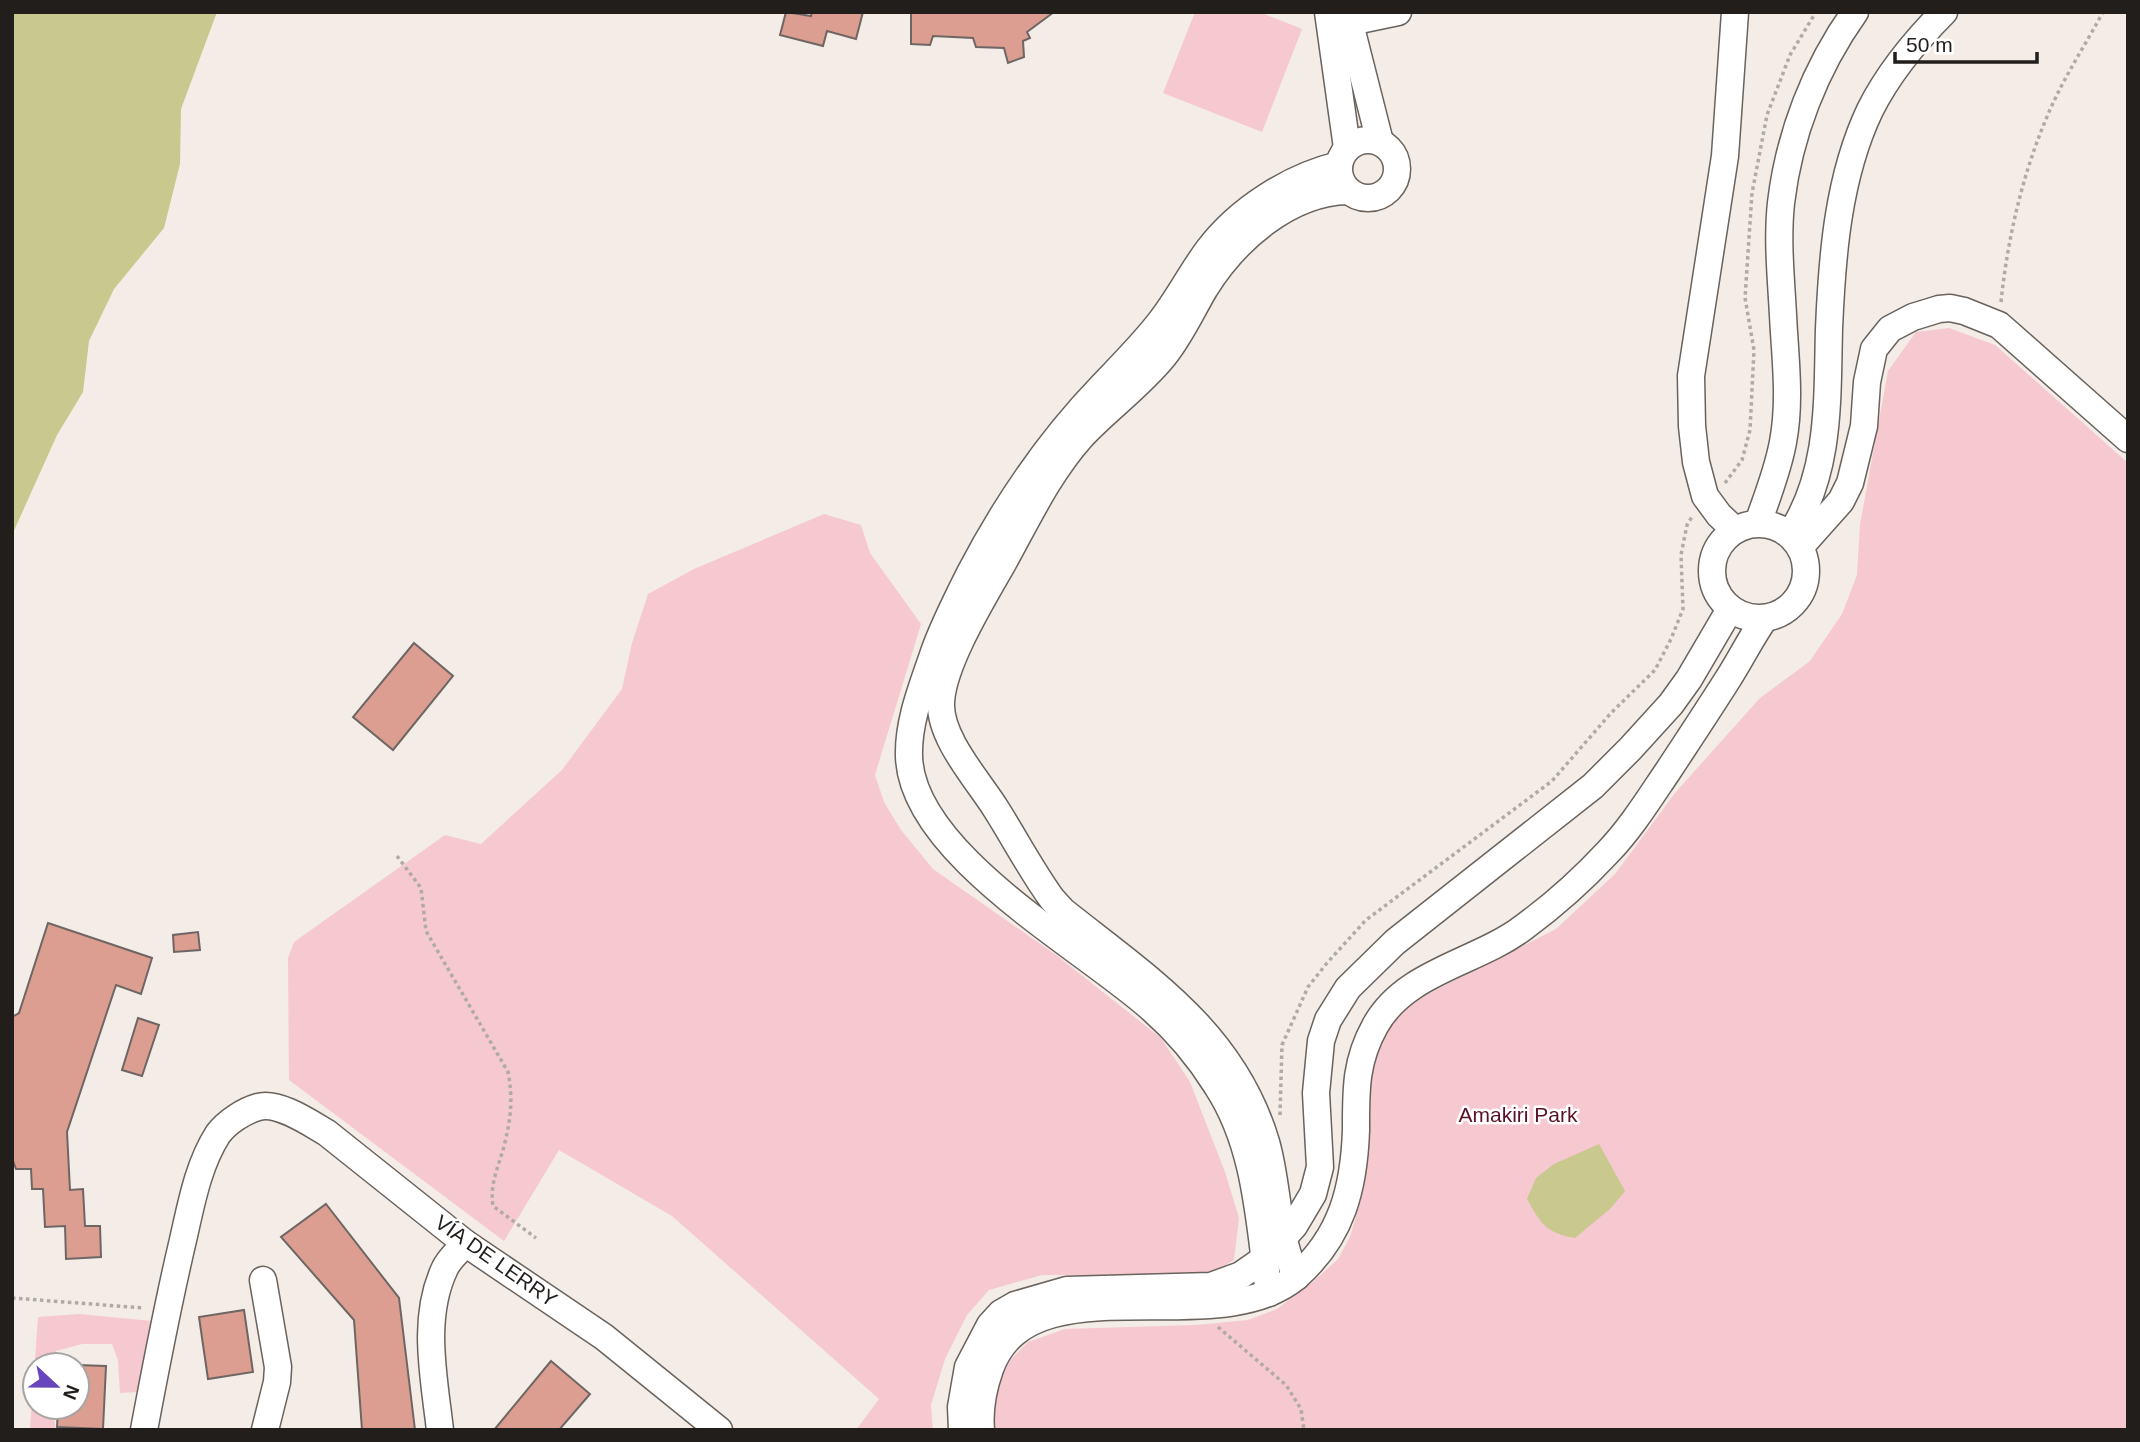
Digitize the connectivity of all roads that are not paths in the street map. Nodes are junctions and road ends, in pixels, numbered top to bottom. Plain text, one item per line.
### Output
1 (1735, 12) edge
2 (1855, 12) edge
3 (1944, 12) edge
4 (1393, 13) edge
5 (1338, 19) edge
6 (1380, 142) junction
7 (1343, 157) junction
8 (1348, 191) junction
9 (2128, 439) edge
10 (1746, 527) junction
11 (1795, 541) junction
12 (1730, 609) junction
13 (1765, 618) junction
14 (1283, 1236) junction
15 (466, 1243) junction
16 (1264, 1259) junction
17 (1296, 1277) junction
18 (263, 1280) dead end
19 (1269, 1293) junction
20 (144, 1430) edge
21 (265, 1430) edge
22 (440, 1430) edge
23 (719, 1430) edge
24 (962, 1430) edge
25 (981, 1430) edge

1 - 10 street
2 - 10 street
3 - 11 street
4 - 5 street
5 - 6 street
5 - 7 street
6 - 7 street
6 - 8 street
7 - 8 street
7 - 16 street
8 - 14 street
9 - 11 street
10 - 11 street
10 - 12 street
11 - 13 street
12 - 13 street
12 - 14 street
13 - 17 street
14 - 16 street
14 - 17 street
15 - 20 street, VÍA DE LERRY
15 - 22 street
15 - 23 street, VÍA DE LERRY
16 - 19 street
16 - 24 street
17 - 19 street
18 - 21 street
19 - 25 street

